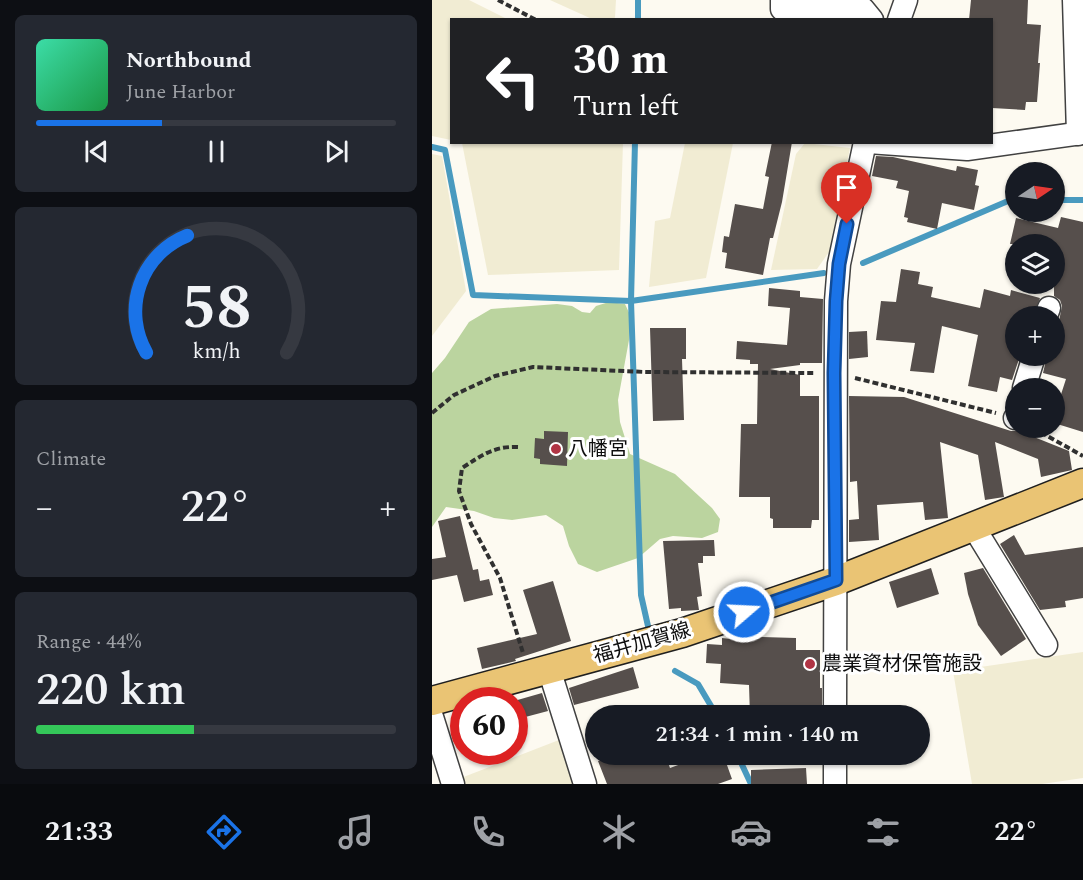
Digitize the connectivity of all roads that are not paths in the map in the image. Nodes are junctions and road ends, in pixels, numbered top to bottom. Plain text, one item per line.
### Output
1 (906, 0) edge
2 (1074, 0) edge
3 (782, 9) edge
4 (870, 18) edge
5 (900, 18) edge
6 (1081, 134) edge
7 (866, 144) edge
8 (895, 144) edge
9 (1083, 483) edge
10 (973, 526) junction
11 (836, 580) junction
12 (1046, 645) dead end
13 (539, 671) junction
14 (432, 701) edge
15 (835, 705) edge
16 (432, 717) edge
17 (835, 765) edge
18 (453, 784) edge
19 (585, 784) edge
20 (835, 784) edge

1 - 5 street
2 - 6 street
3 - 4 street
6 - 8 street
7 - 11 street
9 - 10 main road, 福井加賀線
10 - 11 main road, 福井加賀線
10 - 12 street
11 - 13 main road, 福井加賀線
11 - 15 street
13 - 14 main road, 福井加賀線
13 - 19 street
16 - 18 street
17 - 20 street

